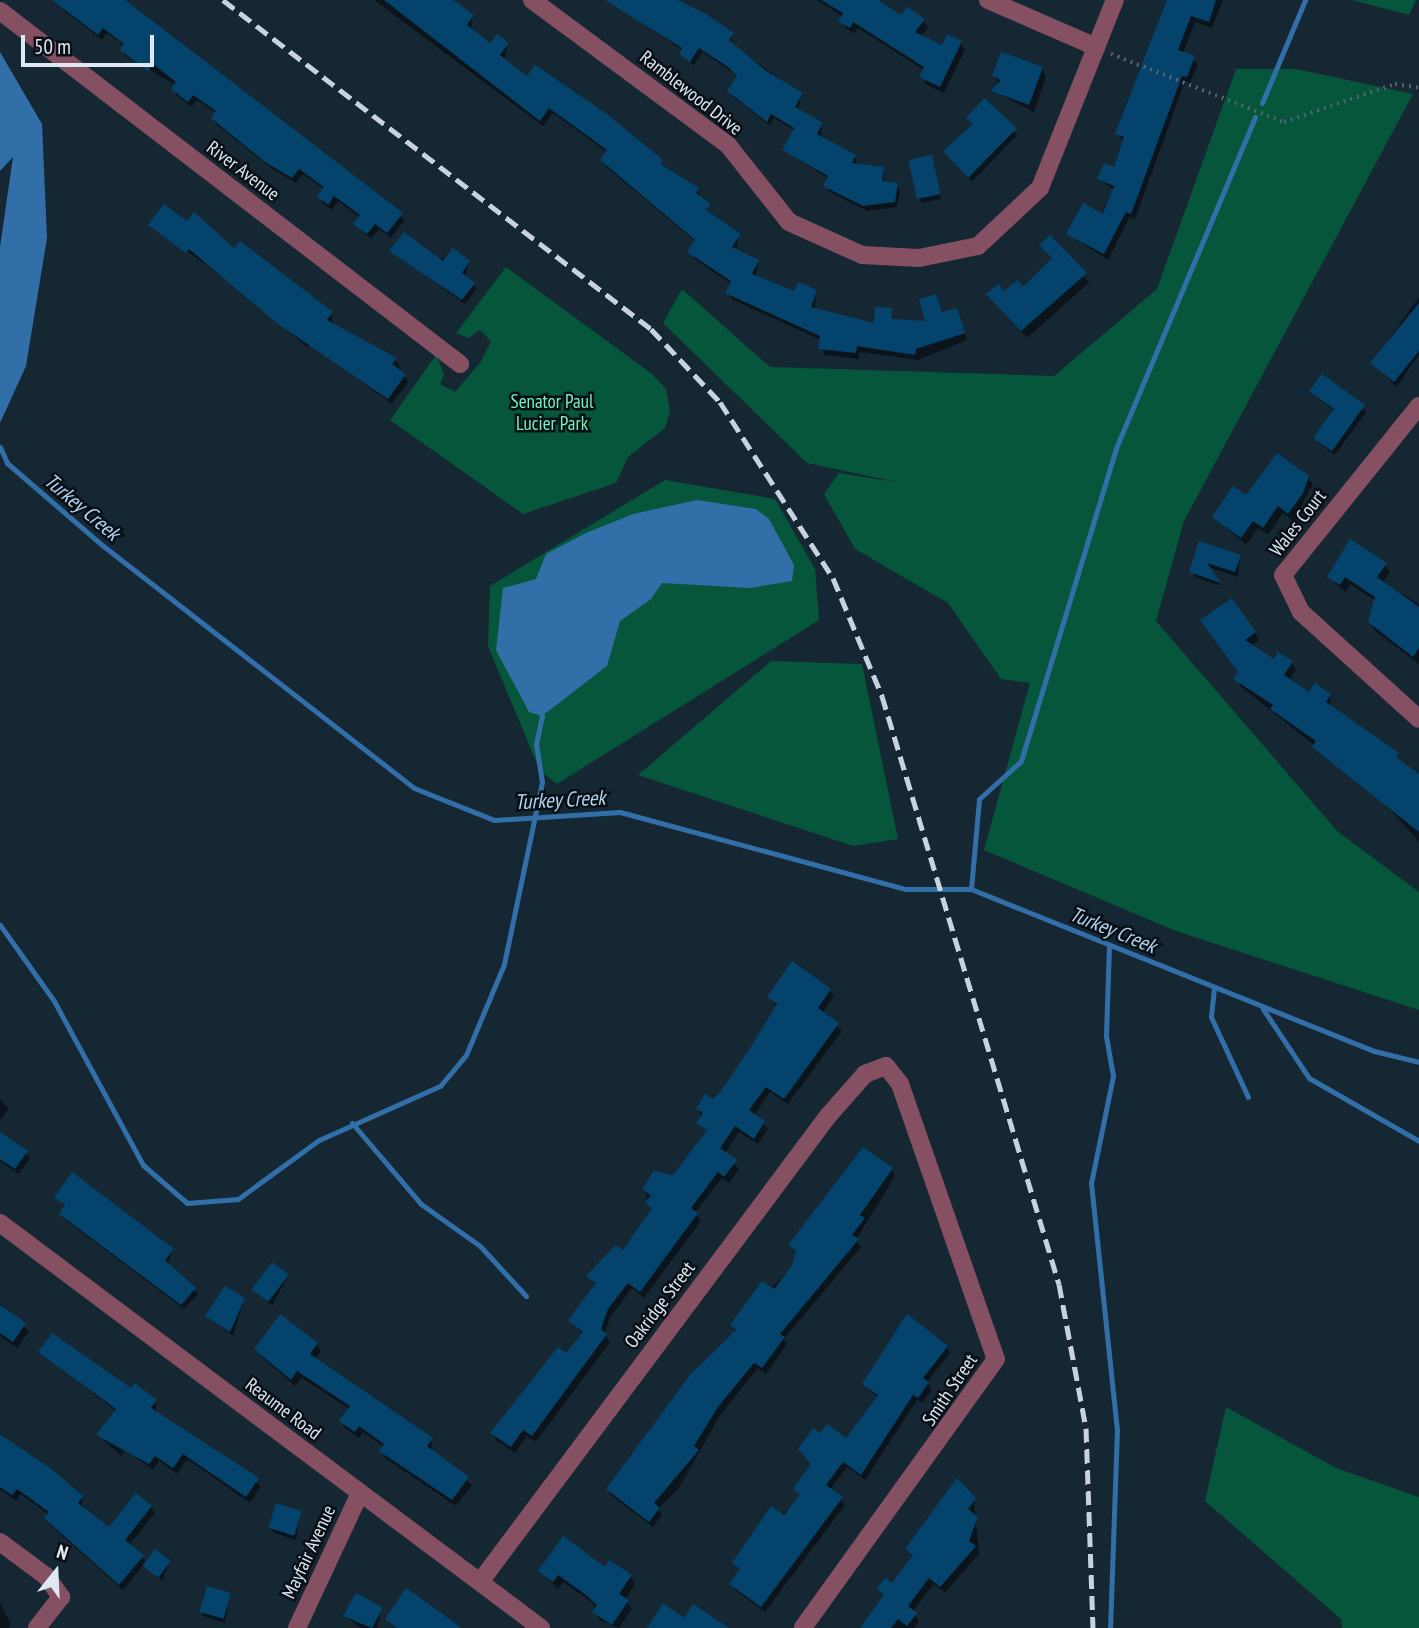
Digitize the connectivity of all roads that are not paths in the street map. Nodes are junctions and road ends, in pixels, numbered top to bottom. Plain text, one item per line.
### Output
1 (531, 0) edge
2 (988, 0) edge
3 (1115, 0) edge
4 (0, 11) edge
5 (1097, 47) junction
6 (460, 364) dead end
7 (1419, 406) edge
8 (1419, 719) edge
9 (886, 1066) joint
10 (0, 1223) edge
11 (359, 1493) junction
12 (0, 1542) edge
13 (480, 1582) junction
14 (37, 1628) edge
15 (297, 1628) edge
16 (541, 1628) edge
17 (803, 1628) edge

1 - 5 street, Ramblewood Drive
2 - 5 street
3 - 5 street, Ramblewood Drive
4 - 6 street, River Avenue
7 - 8 street, Wales Court
9 - 13 street, Oakridge Street
9 - 17 street, Smith Street
10 - 11 street, Reaume Road
11 - 13 street, Reaume Road
11 - 15 street, Mayfair Avenue
12 - 14 street
13 - 16 street, Reaume Road

